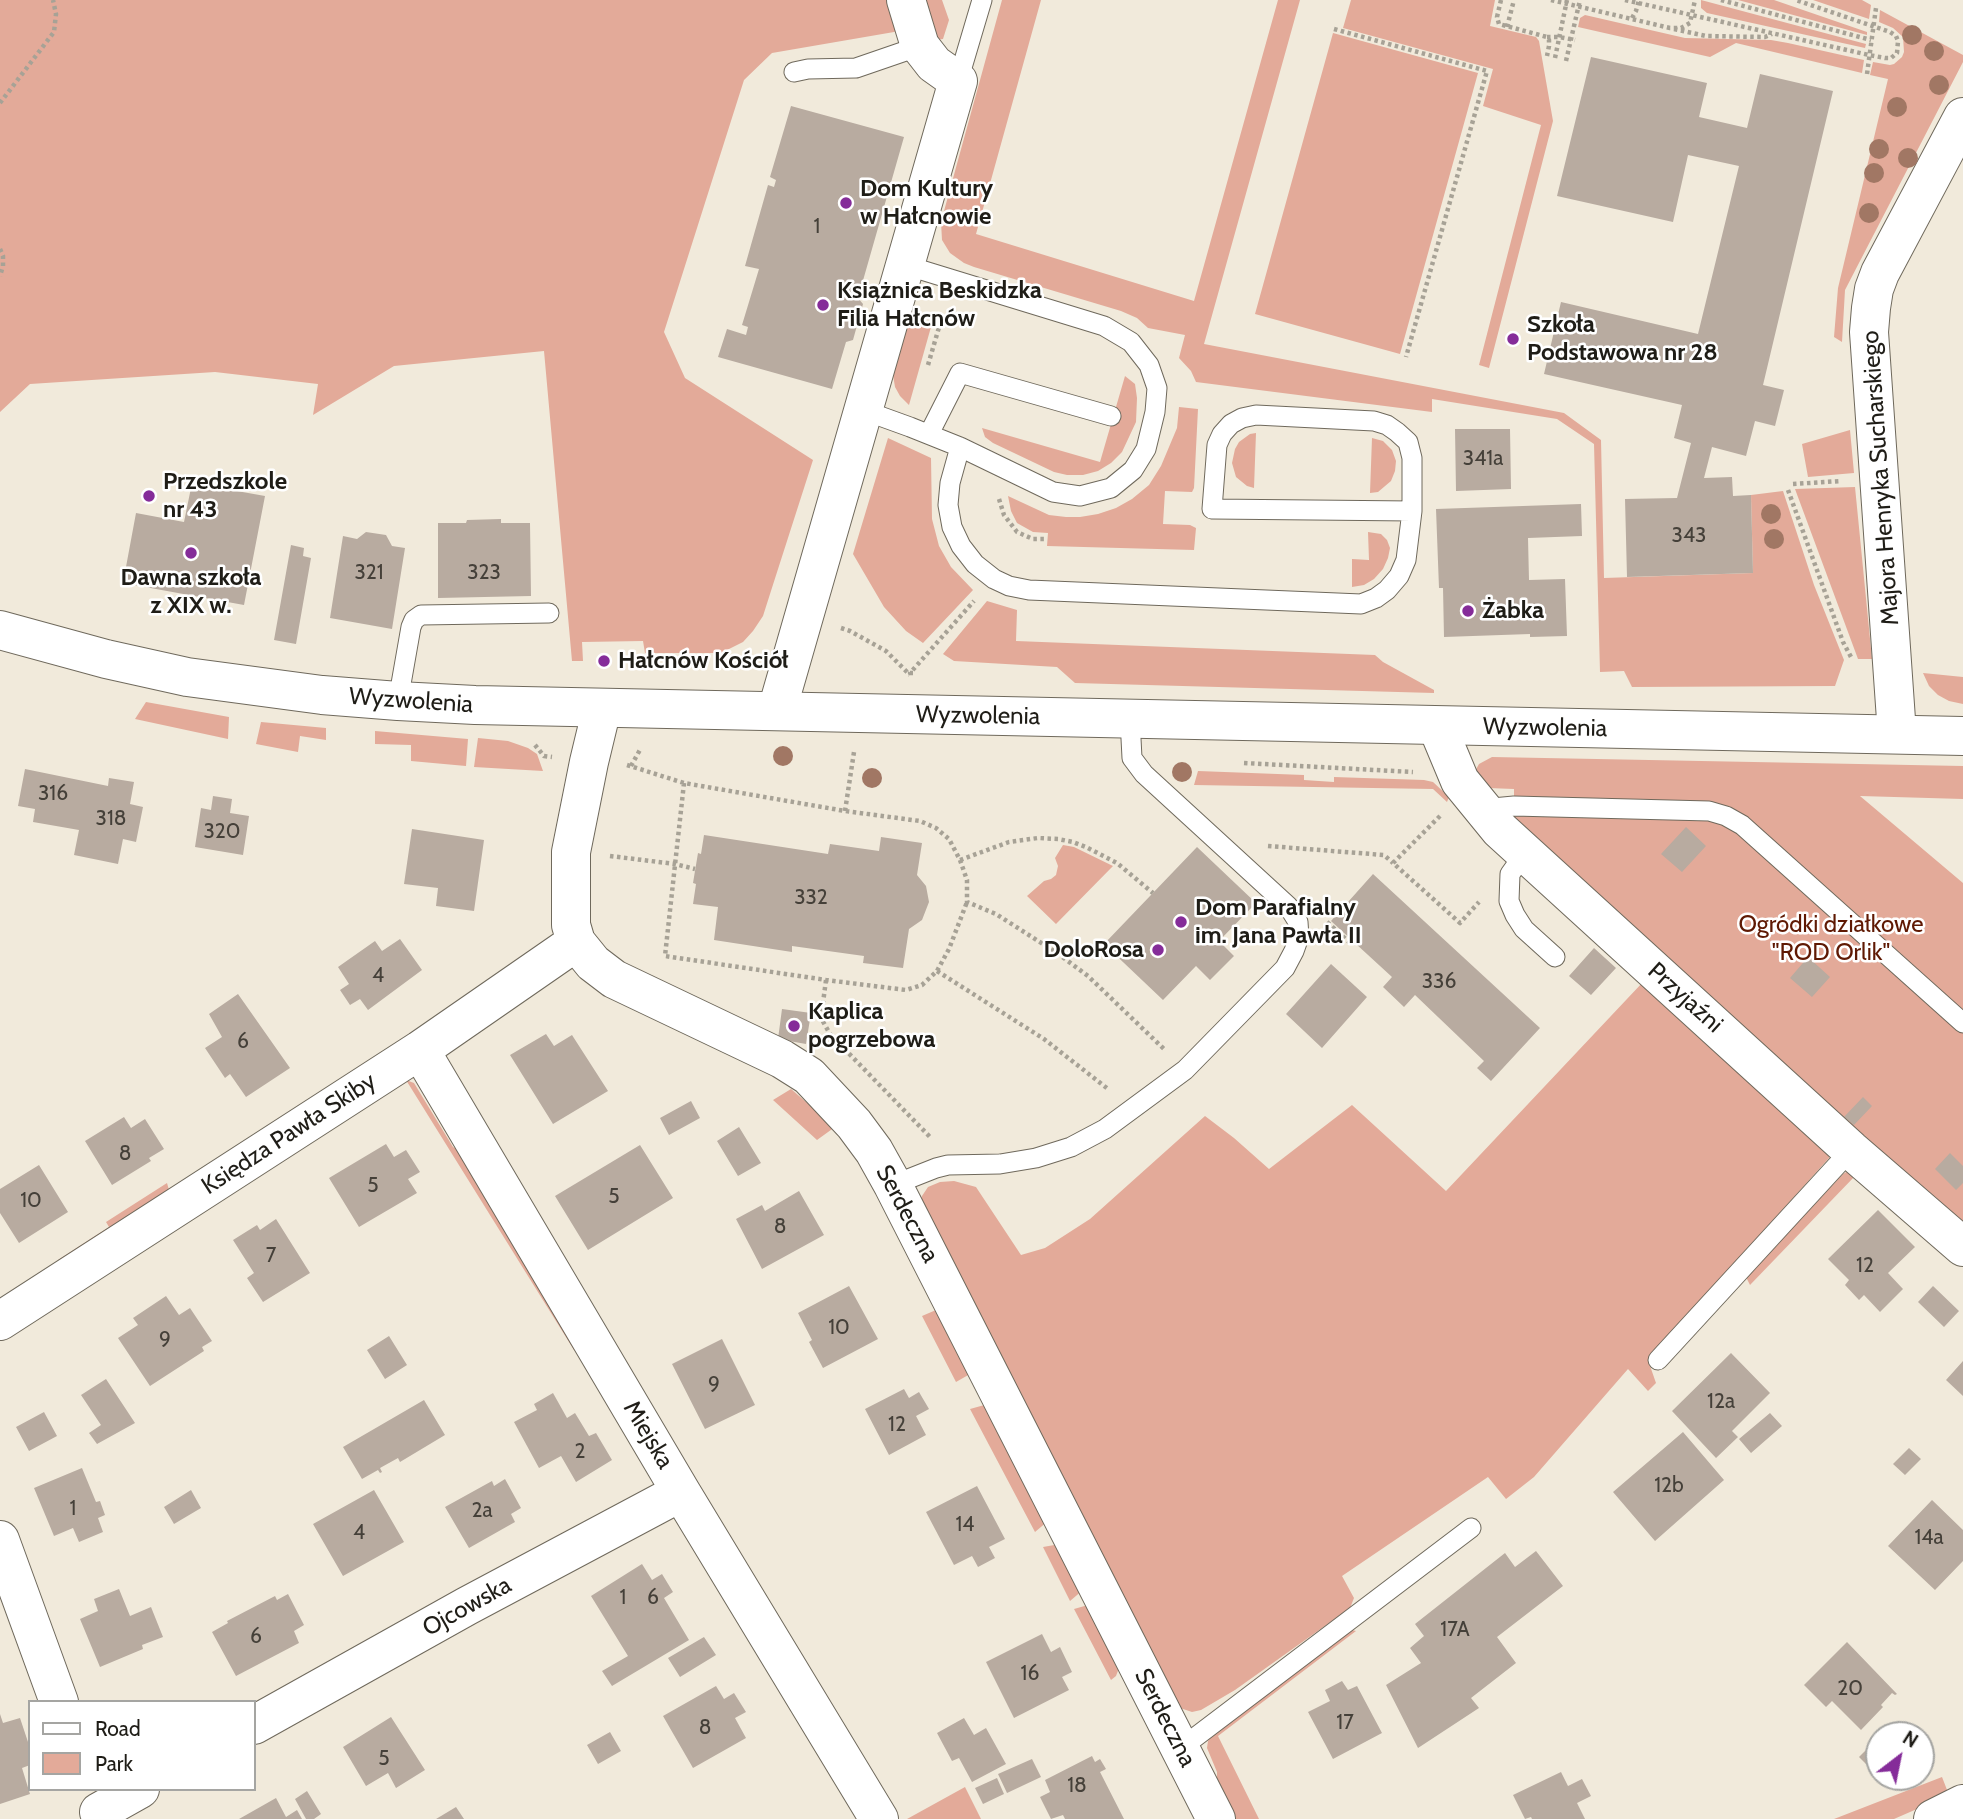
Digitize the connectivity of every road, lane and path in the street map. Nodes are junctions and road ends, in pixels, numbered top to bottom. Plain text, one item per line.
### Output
1 (53, 0) edge
2 (906, 0) edge
3 (982, 0) edge
4 (1501, 0) edge
5 (1514, 0) edge
6 (1551, 0) edge
7 (1580, 0) edge
8 (1625, 0) edge
9 (1695, 0) edge
10 (1721, 0) edge
11 (1796, 0) edge
12 (1639, 1) edge
13 (1566, 2) edge
14 (1578, 7) junction
15 (1876, 8) dead end
16 (1692, 15) junction
17 (1631, 19) junction
18 (1873, 26) junction
19 (1507, 27) junction
20 (1670, 28) junction
21 (1334, 29) dead end
22 (1773, 33) junction
23 (1547, 37) junction
24 (1559, 37) junction
25 (1573, 40) junction
26 (1871, 40) junction
27 (920, 46) junction
28 (1869, 55) junction
29 (1546, 56) dead end
30 (1555, 58) dead end
31 (1566, 61) dead end
32 (794, 72) dead end
33 (1867, 74) dead end
34 (958, 81) junction
35 (0, 88) edge
36 (7, 94) junction
37 (0, 103) edge
38 (1963, 117) edge
39 (0, 250) edge
40 (905, 265) junction
41 (0, 276) edge
42 (1406, 357) dead end
43 (863, 410) junction
44 (1111, 416) dead end
45 (929, 434) junction
46 (960, 447) junction
47 (1001, 467) junction
48 (1878, 479) junction
49 (1793, 484) dead end
50 (1788, 490) dead end
51 (1412, 511) junction
52 (1044, 539) dead end
53 (550, 612) dead end
54 (0, 630) edge
55 (1855, 667) dead end
56 (398, 701) junction
57 (602, 708) junction
58 (777, 710) junction
59 (1130, 719) junction
60 (1437, 726) junction
61 (1897, 734) junction
62 (1963, 736) edge
63 (589, 762) junction
64 (684, 783) junction
65 (1481, 809) junction
66 (1441, 814) dead end
67 (1255, 845) dead end
68 (571, 852) junction
69 (1525, 853) junction
70 (960, 860) junction
71 (1393, 863) junction
72 (675, 864) junction
73 (695, 869) dead end
74 (1153, 893) dead end
75 (1509, 901) junction
76 (967, 902) junction
77 (1320, 916) dead end
78 (576, 942) junction
79 (1349, 943) dead end
80 (1555, 957) dead end
81 (937, 971) junction
82 (826, 980) junction
83 (1963, 1023) edge
84 (420, 1050) junction
85 (1185, 1070) junction
86 (1134, 1109) junction
87 (934, 1141) dead end
88 (1851, 1150) junction
89 (893, 1185) junction
90 (1963, 1247) edge
91 (0, 1321) edge
92 (1658, 1360) dead end
93 (681, 1492) junction
94 (1471, 1528) dead end
95 (0, 1540) edge
96 (58, 1700) edge
97 (256, 1724) edge
98 (1181, 1748) junction
99 (134, 1791) edge
100 (1963, 1804) edge
101 (97, 1807) edge
102 (879, 1819) edge
103 (1216, 1819) edge
104 (1933, 1819) edge

1 - 36 path
2 - 27 street
3 - 34 lane
4 - 19 path
5 - 19 path
6 - 13 path
7 - 14 path
8 - 12 path
9 - 16 path
10 - 26 path
11 - 18 path
12 - 16 path
12 - 17 path
13 - 14 path
13 - 24 path
14 - 17 path
14 - 25 path
15 - 18 path
16 - 20 path
16 - 22 path
17 - 20 path
18 - 26 path
18 - 28 path
19 - 23 path
20 - 22 path
21 - 42 path
22 - 28 path
23 - 24 path
23 - 29 path
24 - 25 path
24 - 30 path
25 - 31 path
26 - 28 path
27 - 32 lane
27 - 34 street
28 - 33 path
34 - 40 street
35 - 36 path
36 - 37 path
38 - 48 street, Majora Henryka Sucharskiego
39 - 41 path
40 - 43 street
40 - 47 lane
43 - 45 lane
43 - 58 street
44 - 45 lane
45 - 46 lane
46 - 47 lane
46 - 51 lane
47 - 52 path
48 - 49 path
48 - 61 street, Majora Henryka Sucharskiego
50 - 55 path
51 - 51 lane
53 - 56 lane
54 - 56 street, Wyzwolenia
56 - 57 street, Wyzwolenia
57 - 58 street, Wyzwolenia
57 - 63 street
58 - 59 street, Wyzwolenia
59 - 60 street, Wyzwolenia
59 - 85 lane
60 - 61 street, Wyzwolenia
60 - 65 street, Przyjaźni
61 - 62 street, Wyzwolenia
63 - 64 path
63 - 68 street
64 - 70 path
64 - 72 path
65 - 69 street, Przyjaźni
65 - 83 lane
66 - 71 path
67 - 71 path
68 - 72 path
68 - 78 street
69 - 75 lane
69 - 88 street, Przyjaźni
70 - 74 path
70 - 76 path
71 - 75 path
72 - 73 path
72 - 82 path
75 - 80 lane
76 - 81 path
76 - 85 path
77 - 79 path
78 - 84 street, Księdza Pawła Skiby
78 - 89 street, Serdeczna
81 - 82 path
81 - 86 path
82 - 87 path
84 - 91 street, Księdza Pawła Skiby
84 - 93 street, Miejska
85 - 86 lane
86 - 89 lane
88 - 90 street, Przyjaźni
88 - 92 lane
89 - 98 street, Serdeczna
93 - 97 street, Ojcowska
93 - 102 street, Miejska
94 - 98 lane
95 - 96 street
98 - 103 street, Serdeczna
99 - 101 street
100 - 104 street

